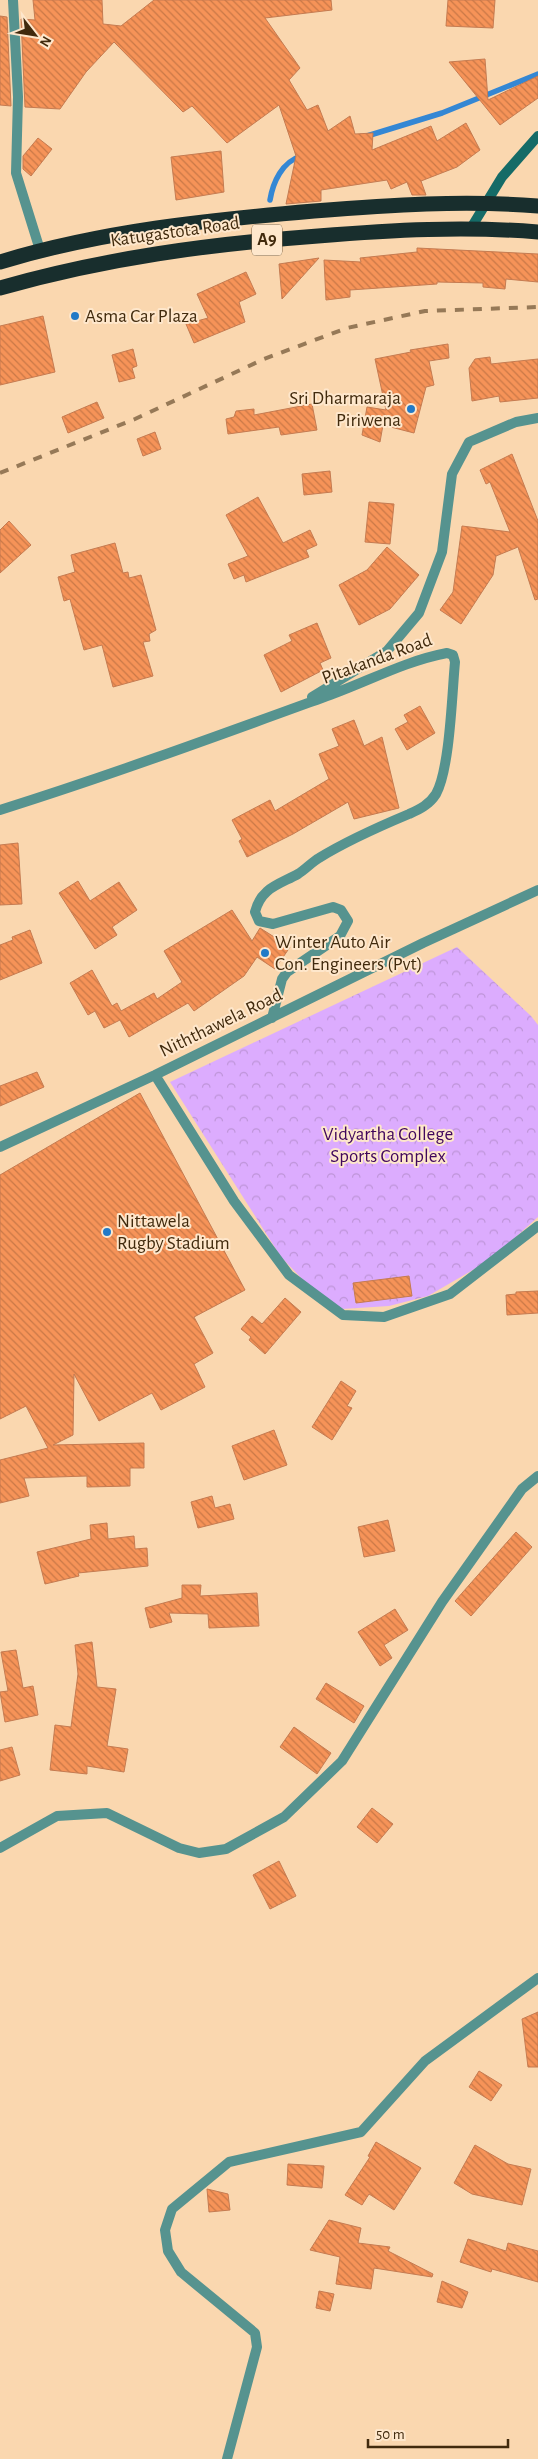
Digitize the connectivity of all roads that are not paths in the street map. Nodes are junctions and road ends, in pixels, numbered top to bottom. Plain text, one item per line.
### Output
1 (12, 0) edge
2 (538, 136) edge
3 (485, 202) junction
4 (538, 206) edge
5 (471, 228) junction
6 (538, 232) edge
7 (40, 250) junction
8 (0, 262) edge
9 (0, 288) edge
10 (538, 418) edge
11 (300, 704) junction
12 (0, 810) edge
13 (538, 890) edge
14 (272, 1018) junction
15 (155, 1075) junction
16 (0, 1147) edge
17 (538, 1226) edge
18 (538, 1476) edge
19 (0, 1848) edge
20 (538, 1978) edge
21 (227, 2459) edge

1 - 7 street
2 - 3 street
3 - 4 highway, Katugastota Road / A9
3 - 5 street
3 - 7 highway, Katugastota Road / A9
5 - 6 highway, Katugastota Road / A9
5 - 9 highway, Katugastota Road / A9
7 - 8 highway, Katugastota Road / A9
10 - 11 street
11 - 12 street, Pitakanda Road
11 - 14 street, Pitakanda Road
13 - 14 street, Niththawela Road
14 - 15 street, Niththawela Road
15 - 16 street, Niththawela Road
15 - 17 street
18 - 19 street
20 - 21 street

